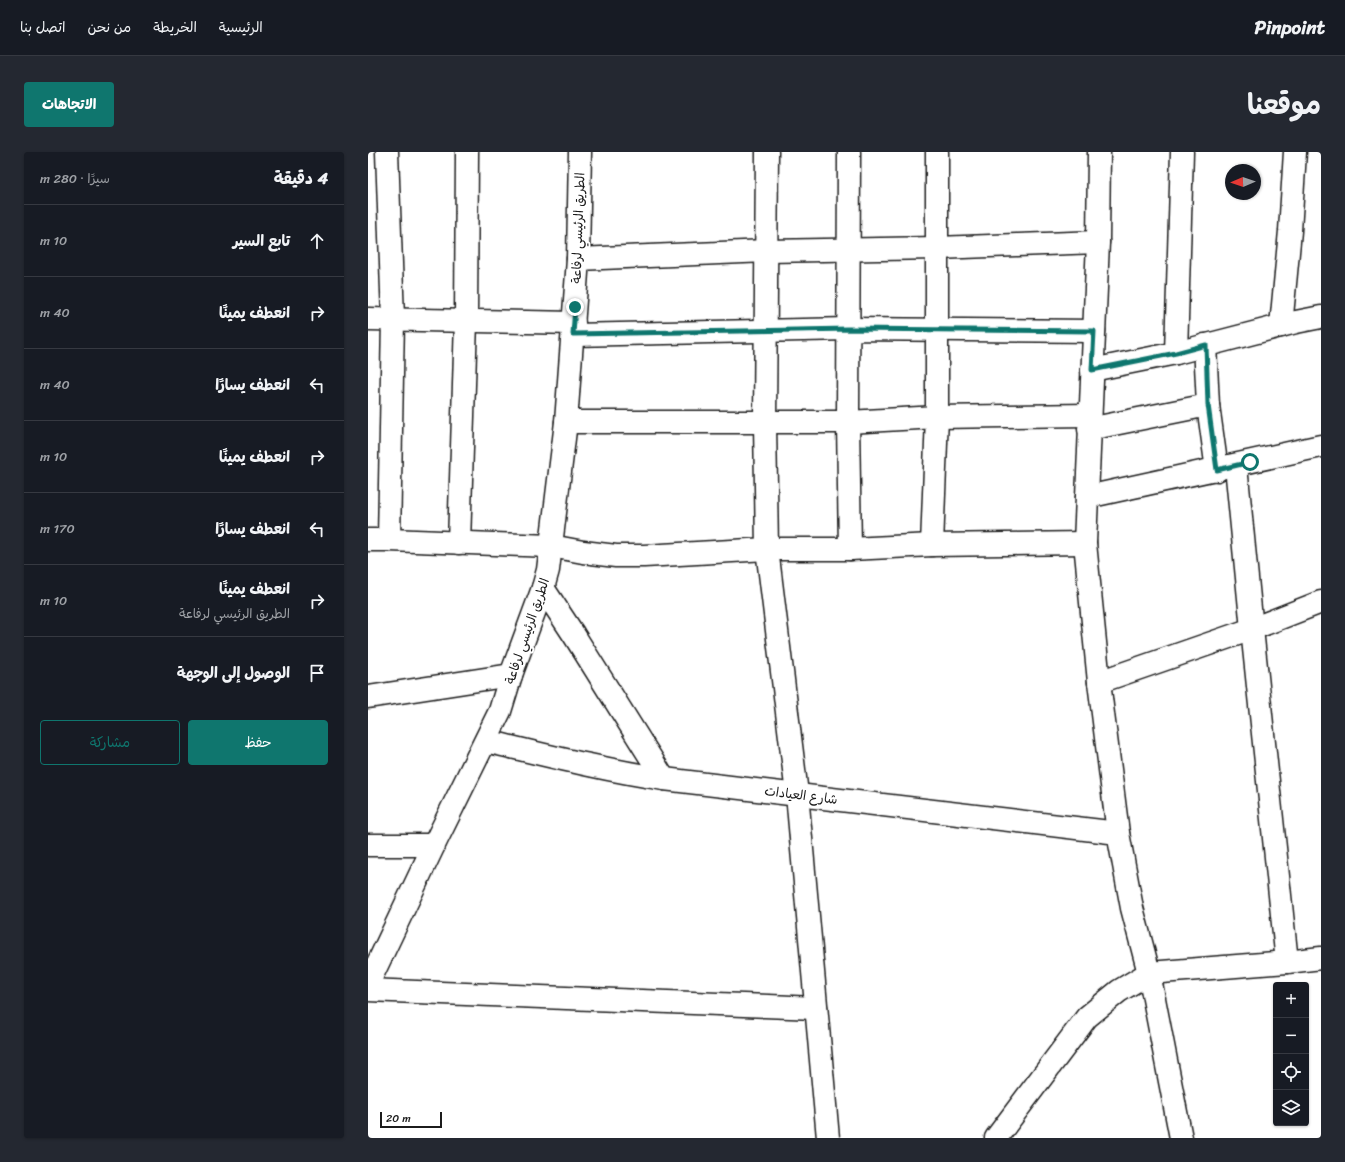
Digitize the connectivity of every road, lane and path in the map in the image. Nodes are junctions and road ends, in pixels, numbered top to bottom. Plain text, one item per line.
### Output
1 (387, 152) edge
2 (467, 152) edge
3 (580, 152) edge
4 (768, 152) edge
5 (849, 152) edge
6 (937, 152) edge
7 (1099, 152) edge
8 (1182, 152) edge
9 (1295, 152) edge
10 (1098, 242) junction
11 (937, 248) junction
12 (849, 250) junction
13 (767, 251) junction
14 (578, 259) junction
15 (1321, 317) edge
16 (368, 319) edge
17 (392, 319) junction
18 (466, 321) junction
19 (1281, 326) junction
20 (573, 329) junction
21 (849, 329) junction
22 (937, 329) junction
23 (766, 331) junction
24 (1094, 331) junction
25 (1206, 345) junction
26 (1176, 353) junction
27 (1092, 370) junction
28 (1208, 405) junction
29 (937, 417) junction
30 (566, 422) junction
31 (848, 422) junction
32 (1089, 422) junction
33 (765, 423) junction
34 (1321, 446) edge
35 (1227, 468) junction
36 (1087, 497) junction
37 (368, 540) edge
38 (389, 540) junction
39 (459, 543) junction
40 (1085, 543) junction
41 (932, 545) junction
42 (551, 546) junction
43 (767, 549) junction
44 (850, 549) junction
45 (543, 588) junction
46 (1321, 602) edge
47 (1252, 629) junction
48 (511, 675) junction
49 (1099, 682) junction
50 (368, 697) edge
51 (486, 741) junction
52 (664, 779) junction
53 (797, 794) junction
54 (1118, 833) junction
55 (434, 845) junction
56 (368, 846) edge
57 (1321, 958) edge
58 (1287, 962) junction
59 (1149, 972) junction
60 (368, 984) edge
61 (368, 990) edge
62 (816, 1008) junction
63 (828, 1138) edge
64 (996, 1138) edge
65 (1181, 1138) edge

1 - 17 street
2 - 18 street
3 - 14 street, الطريق الرئيسي لرفاعة
4 - 13 street
5 - 12 street
6 - 11 street
7 - 10 street
8 - 26 street
9 - 19 street
10 - 11 street
10 - 24 street
11 - 12 street
11 - 22 street
12 - 13 street
12 - 21 street
13 - 14 street
13 - 23 street
14 - 20 street, الطريق الرئيسي لرفاعة
15 - 19 street
16 - 17 street
17 - 18 street
17 - 38 street
18 - 20 street
18 - 39 street
19 - 25 street
20 - 23 street
20 - 30 street, الطريق الرئيسي لرفاعة
21 - 22 street
21 - 23 street
21 - 31 street
22 - 24 street
22 - 29 street
23 - 33 street
24 - 27 street
25 - 26 street
25 - 28 street
26 - 27 street
27 - 32 street
28 - 32 street
28 - 35 street
29 - 31 street
29 - 32 street
29 - 41 street
30 - 33 street
30 - 42 street, الطريق الرئيسي لرفاعة
31 - 33 street
31 - 44 street
32 - 36 street
33 - 43 street
34 - 35 street
35 - 36 street
35 - 47 street
36 - 40 street
37 - 38 street
38 - 39 street
39 - 42 street
40 - 41 street
40 - 49 street
41 - 44 street
42 - 43 street
42 - 45 street, الطريق الرئيسي لرفاعة
43 - 44 street
43 - 53 street
45 - 48 street, الطريق الرئيسي لرفاعة
45 - 52 street
46 - 47 street
47 - 49 street
47 - 58 street
48 - 50 street
48 - 51 street, الطريق الرئيسي لرفاعة
49 - 54 street
51 - 52 street, شارع العيادات
51 - 55 street, الطريق الرئيسي لرفاعة
52 - 53 street, شارع العيادات
53 - 54 street, شارع العيادات
53 - 62 street
54 - 59 street
55 - 56 street
55 - 60 street, الطريق الرئيسي لرفاعة
57 - 58 street
58 - 59 street
59 - 64 street
59 - 65 street
61 - 62 street
62 - 63 street

